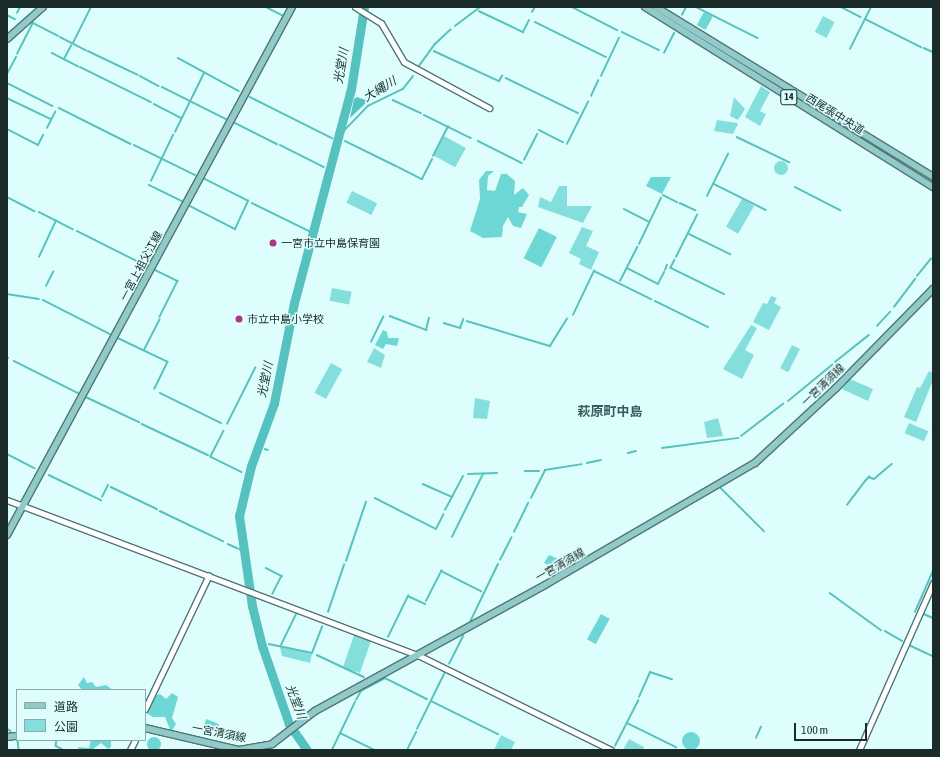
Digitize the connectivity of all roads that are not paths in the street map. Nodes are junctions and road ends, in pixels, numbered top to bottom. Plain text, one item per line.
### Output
1 (43, 7) edge
2 (292, 7) edge
3 (355, 7) edge
4 (645, 7) edge
5 (656, 7) edge
6 (7, 38) edge
7 (489, 108) dead end
8 (933, 177) edge
9 (933, 187) edge
10 (933, 288) edge
11 (7, 500) edge
12 (23, 506) junction
13 (7, 535) edge
14 (209, 575) junction
15 (933, 583) edge
16 (418, 655) junction
17 (146, 707) edge
18 (146, 728) edge
19 (134, 741) edge
20 (130, 750) edge
21 (611, 750) edge
22 (859, 750) edge

1 - 6 main road
2 - 12 main road, 一宮上祖父江線
3 - 7 street
4 - 9 main road, 西尾張中央道 / 14
5 - 8 main road, 西尾張中央道 / 14
10 - 16 main road, 一宮清須線
11 - 12 street
12 - 13 main road, 一宮上祖父江線
12 - 14 street
14 - 16 street
14 - 17 street
15 - 22 street
16 - 18 main road, 一宮清須線
16 - 21 street
19 - 20 street

